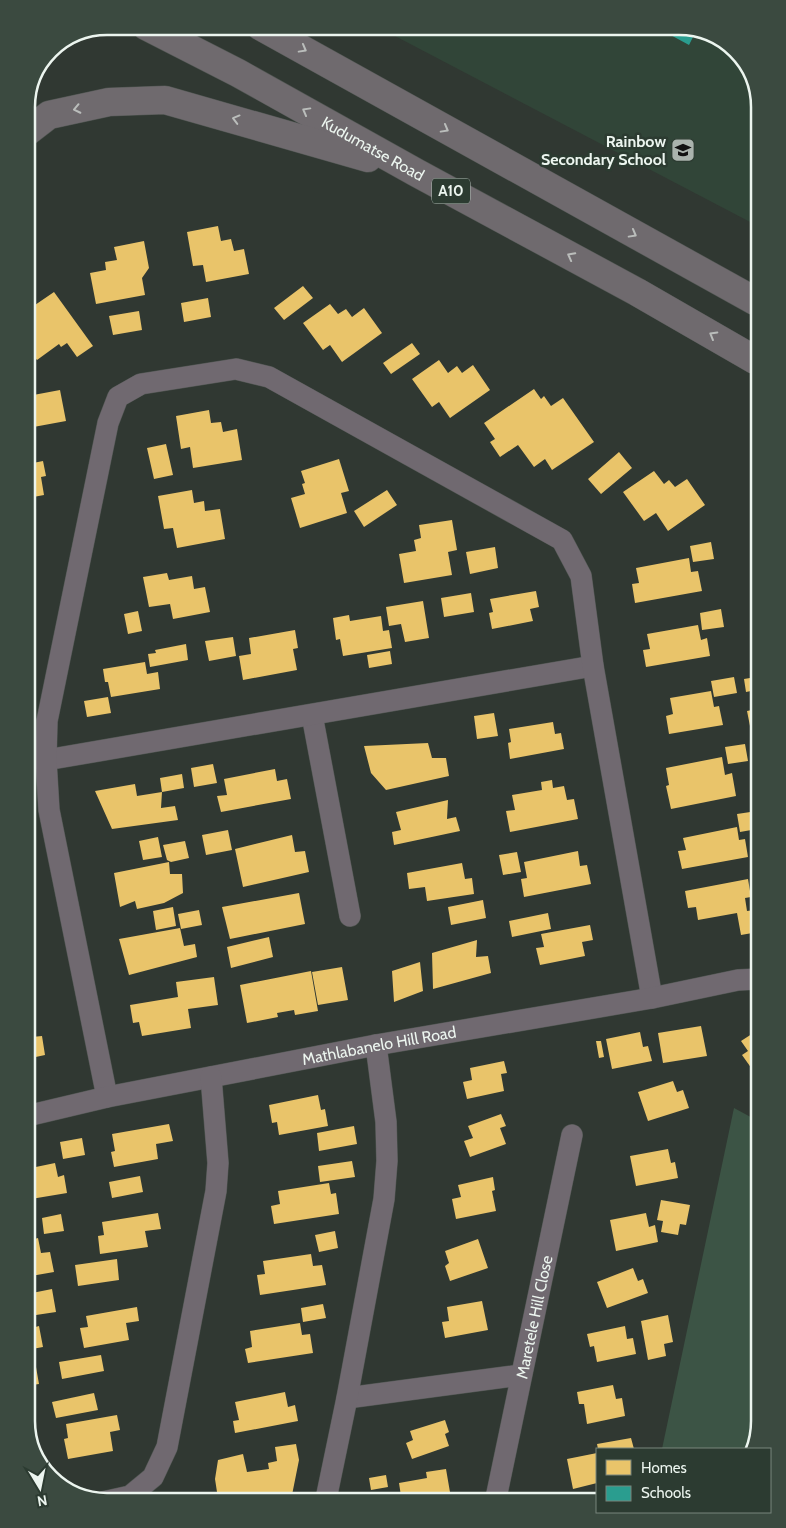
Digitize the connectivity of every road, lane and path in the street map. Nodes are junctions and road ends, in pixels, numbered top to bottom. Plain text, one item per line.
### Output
1 (164, 35) edge
2 (280, 35) edge
3 (35, 125) edge
4 (417, 173) junction
5 (751, 299) edge
6 (751, 358) edge
7 (593, 666) junction
8 (312, 715) junction
9 (46, 760) junction
10 (350, 916) dead end
11 (751, 979) edge
12 (652, 998) junction
13 (376, 1045) junction
14 (211, 1077) junction
15 (107, 1097) junction
16 (35, 1114) edge
17 (572, 1136) dead end
18 (521, 1375) junction
19 (347, 1398) junction
20 (134, 1493) edge
21 (327, 1493) edge
22 (497, 1493) edge

4 -> 1 main road, Kudumatse Road / A10
2 -> 5 main road
4 -> 3 main road
6 -> 4 main road, Kudumatse Road / A10
7 - 8 street
7 - 9 street
7 - 12 street
8 - 9 street
8 - 10 street
9 - 15 street
11 - 12 street, Mathlabanelo Hill Road
12 - 13 street, Mathlabanelo Hill Road
13 - 14 street, Mathlabanelo Hill Road
13 - 19 street
14 - 15 street, Mathlabanelo Hill Road
14 - 20 street
15 - 16 street, Mathlabanelo Hill Road
17 - 18 street, Maretele Hill Close
18 - 19 street
18 - 22 street, Maretele Hill Close
19 - 21 street

